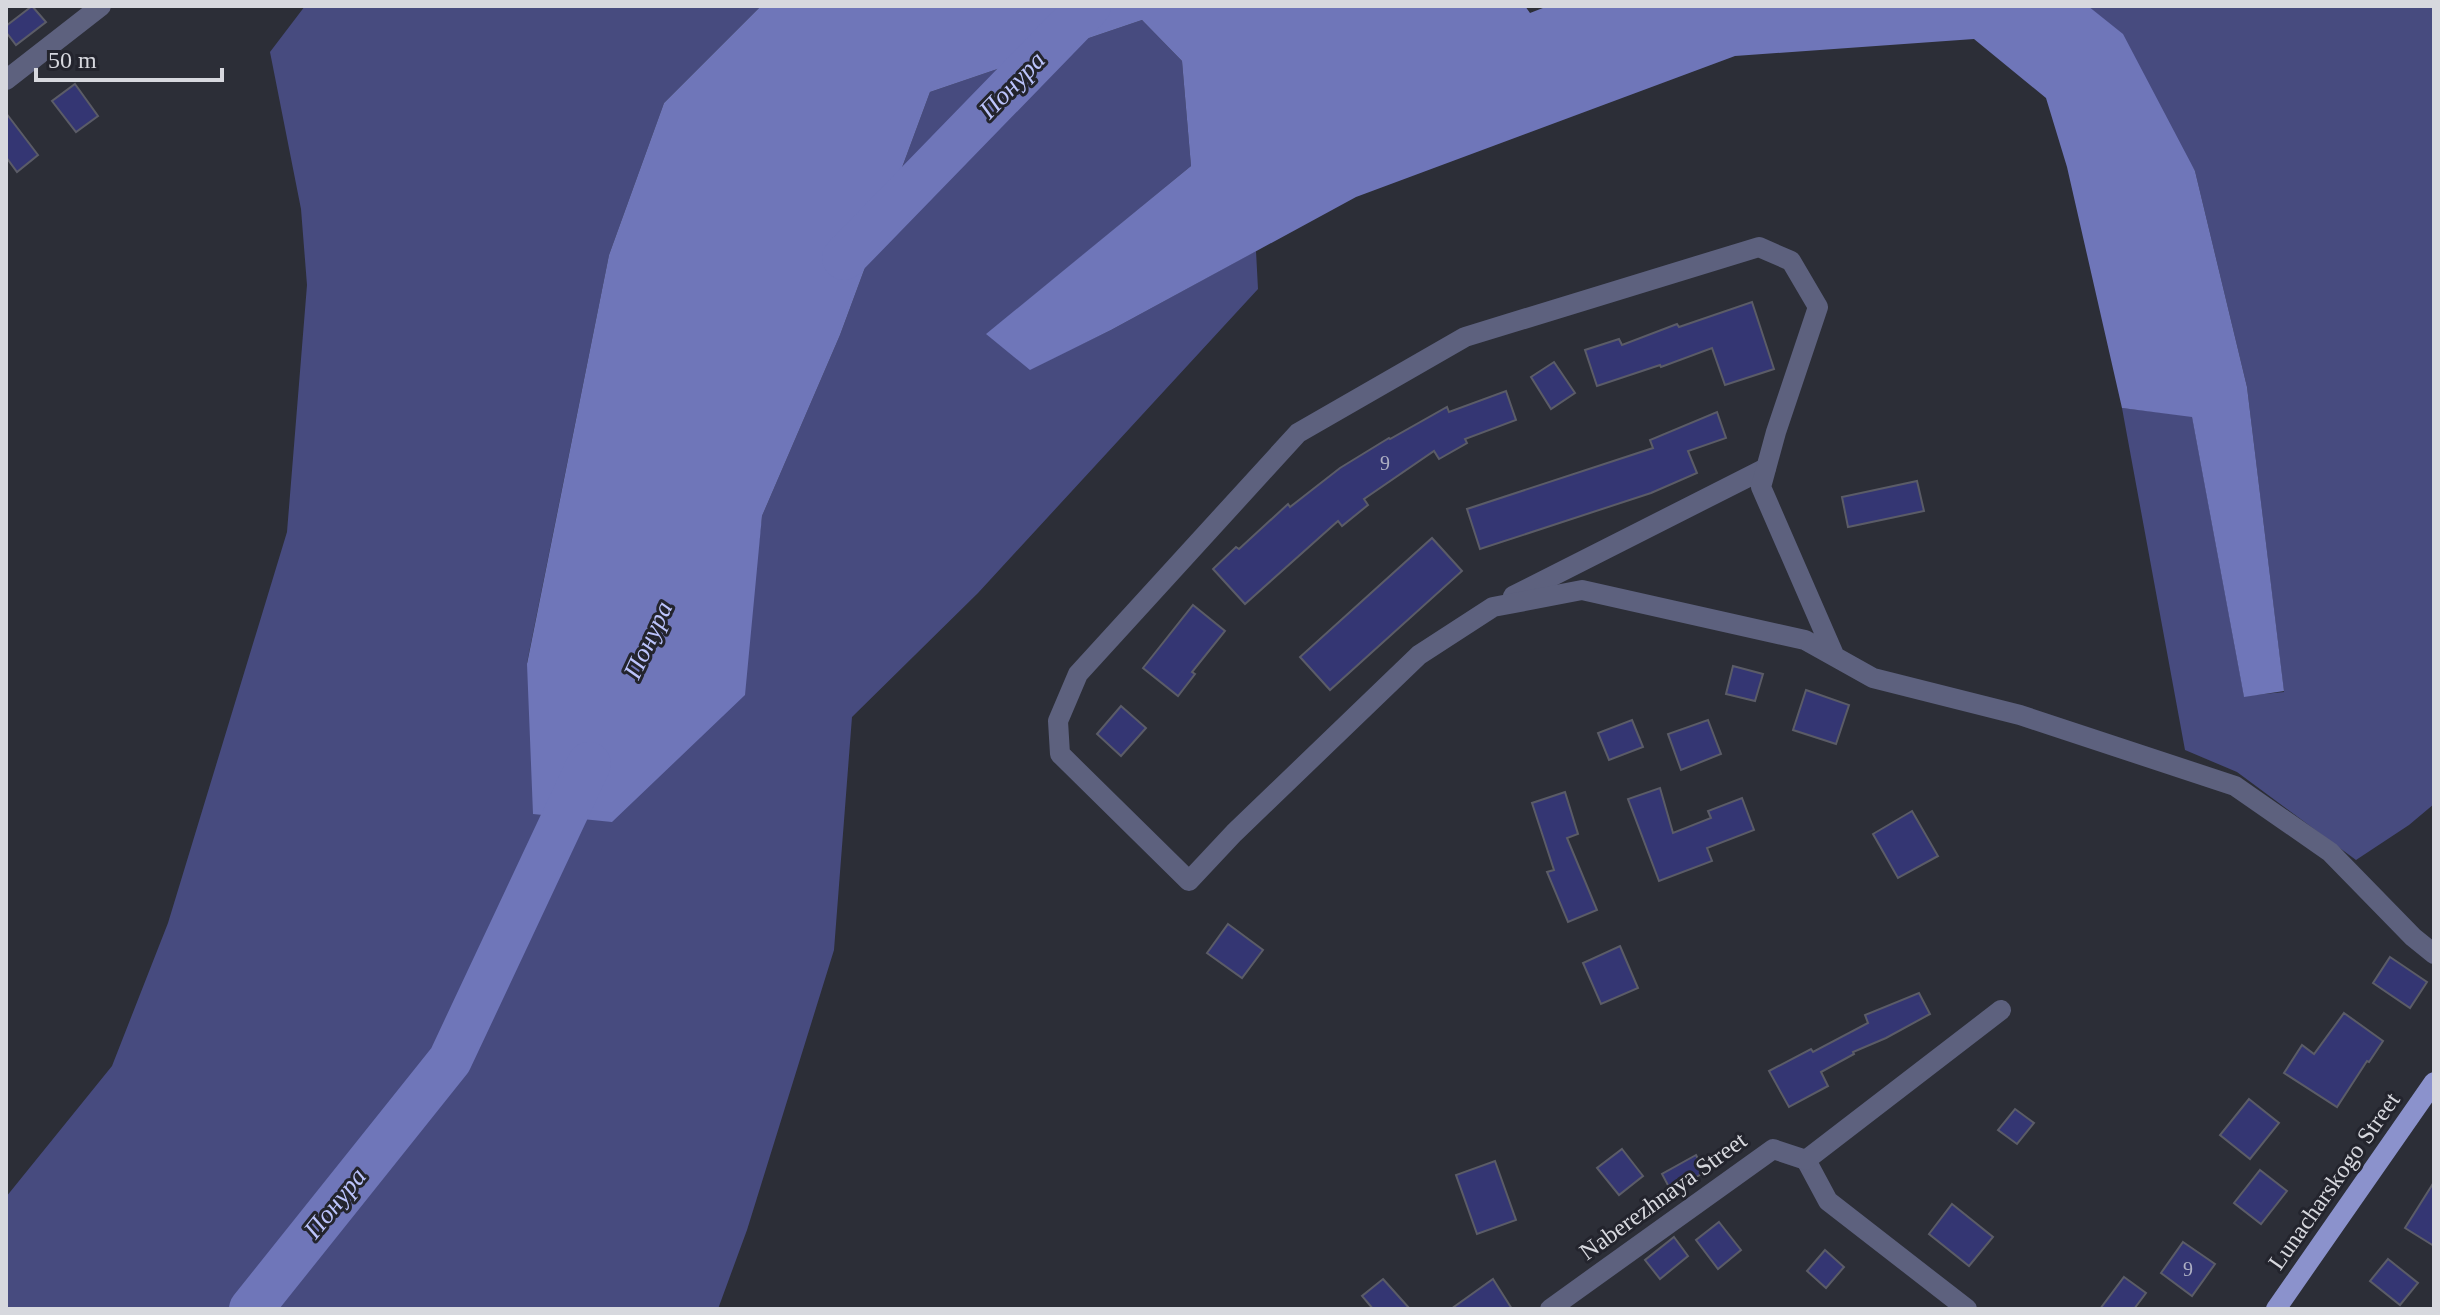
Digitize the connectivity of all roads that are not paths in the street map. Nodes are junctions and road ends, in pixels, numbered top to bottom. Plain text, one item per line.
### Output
1 (101, 6) edge
2 (6, 80) edge
3 (1766, 468) junction
4 (1493, 607) junction
5 (1835, 657) junction
6 (2434, 954) edge
7 (2001, 1010) dead end
8 (2434, 1082) edge
9 (1806, 1160) junction
10 (1550, 1309) edge
11 (1967, 1309) edge
12 (2276, 1309) edge

1 - 2 street
3 - 4 street
3 - 4 street
3 - 5 street
4 - 5 street
5 - 6 street
7 - 9 street
8 - 12 main road, Lunacharskogo Street
9 - 10 street, Naberezhnaya Street
9 - 11 street

